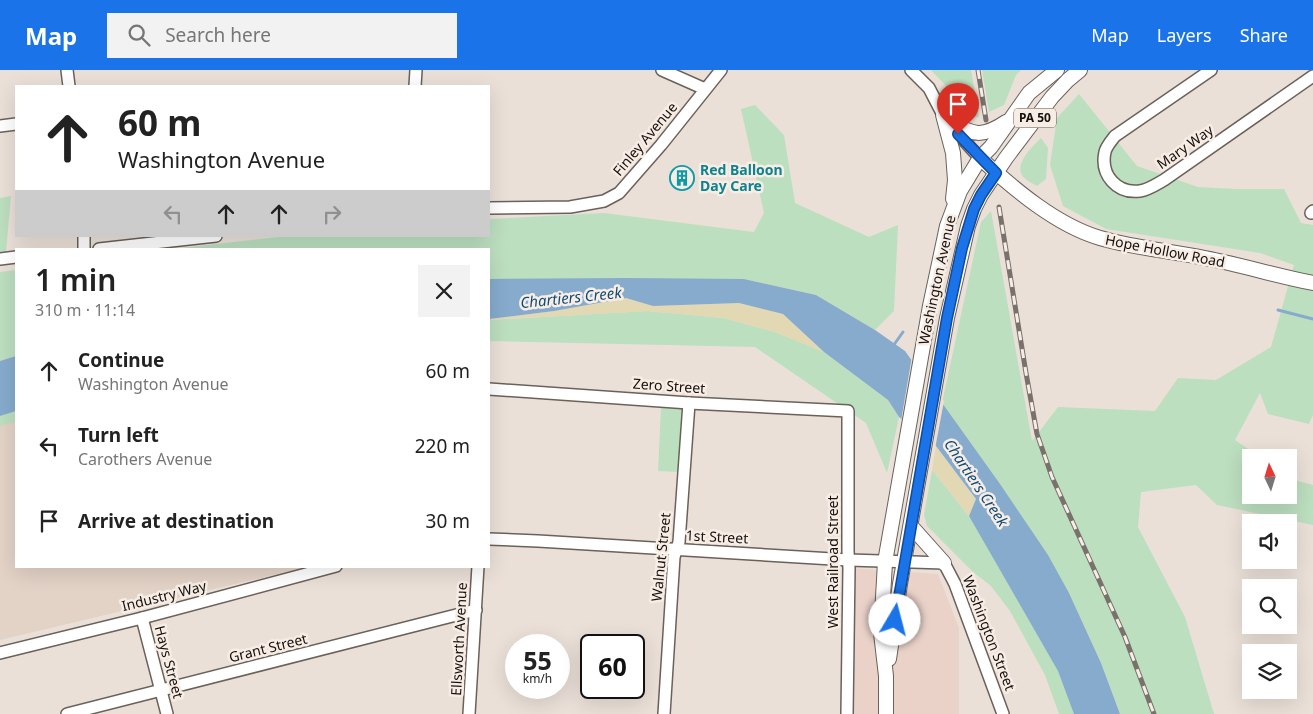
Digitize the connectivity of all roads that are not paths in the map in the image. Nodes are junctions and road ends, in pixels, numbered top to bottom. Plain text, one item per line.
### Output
1 (68, 70) edge
2 (416, 70) edge
3 (662, 70) edge
4 (721, 70) edge
5 (911, 70) edge
6 (1058, 70) edge
7 (1080, 70) edge
8 (1210, 70) edge
9 (1313, 76) edge
10 (69, 85) edge
11 (415, 85) edge
12 (705, 89) junction
13 (946, 119) junction
14 (1011, 119) junction
15 (15, 124) edge
16 (0, 126) edge
17 (980, 158) junction
18 (996, 173) junction
19 (490, 208) edge
20 (953, 208) junction
21 (207, 237) edge
22 (108, 248) edge
23 (15, 257) edge
24 (0, 259) edge
25 (1313, 283) edge
26 (490, 389) edge
27 (689, 403) junction
28 (848, 411) joint
29 (911, 523) junction
30 (490, 539) edge
31 (676, 550) junction
32 (849, 560) junction
33 (885, 562) junction
34 (904, 562) junction
35 (944, 563) junction
36 (329, 568) edge
37 (478, 568) edge
38 (476, 610) junction
39 (142, 618) junction
40 (0, 653) edge
41 (886, 676) junction
42 (161, 691) junction
43 (67, 714) edge
44 (167, 714) edge
45 (469, 714) edge
46 (664, 714) edge
47 (847, 714) edge
48 (886, 714) edge
49 (1003, 714) edge

1 - 10 street
2 - 11 street
3 - 12 street
4 - 12 street, Finley Avenue
5 - 13 street
6 - 14 main road, Washington Avenue / PA 50
7 - 18 main road, Washington Avenue / PA 50
8 - 9 street, Mary Way
12 - 19 street, Finley Avenue
13 - 14 main road
13 - 17 street
13 - 20 main road
14 - 17 main road, Washington Avenue / PA 50
15 - 16 street
17 - 18 main road, Hope Hollow Road
17 - 20 main road, Washington Avenue / PA 50
18 - 25 main road, Hope Hollow Road
18 - 29 main road, Washington Avenue / PA 50
20 - 33 main road, Washington Avenue / PA 50
21 - 22 street
23 - 24 street
26 - 27 street, Zero Street
27 - 28 street, Zero Street
27 - 31 street, Walnut Street
28 - 32 street, West Railroad Street
29 - 34 main road, PA 50
29 - 35 main road
30 - 31 street, 1st Street
31 - 32 street, 1st Street
31 - 46 street, Walnut Street
32 - 33 street, 1st Street
32 - 47 street, West Railroad Street
33 - 34 street, 1st Street
33 - 41 main road, PA 50
34 - 35 street, 1st Street
34 - 41 main road, PA 50
35 - 49 street, Washington Street
36 - 39 street, Industry Way
37 - 38 street, Ellsworth Avenue
38 - 42 street, Grant Street
38 - 45 street, Ellsworth Avenue
39 - 40 street, Industry Way
39 - 42 street, Hays Street
41 - 48 main road, PA 50
42 - 43 street, Grant Street
42 - 44 street, Hays Street

